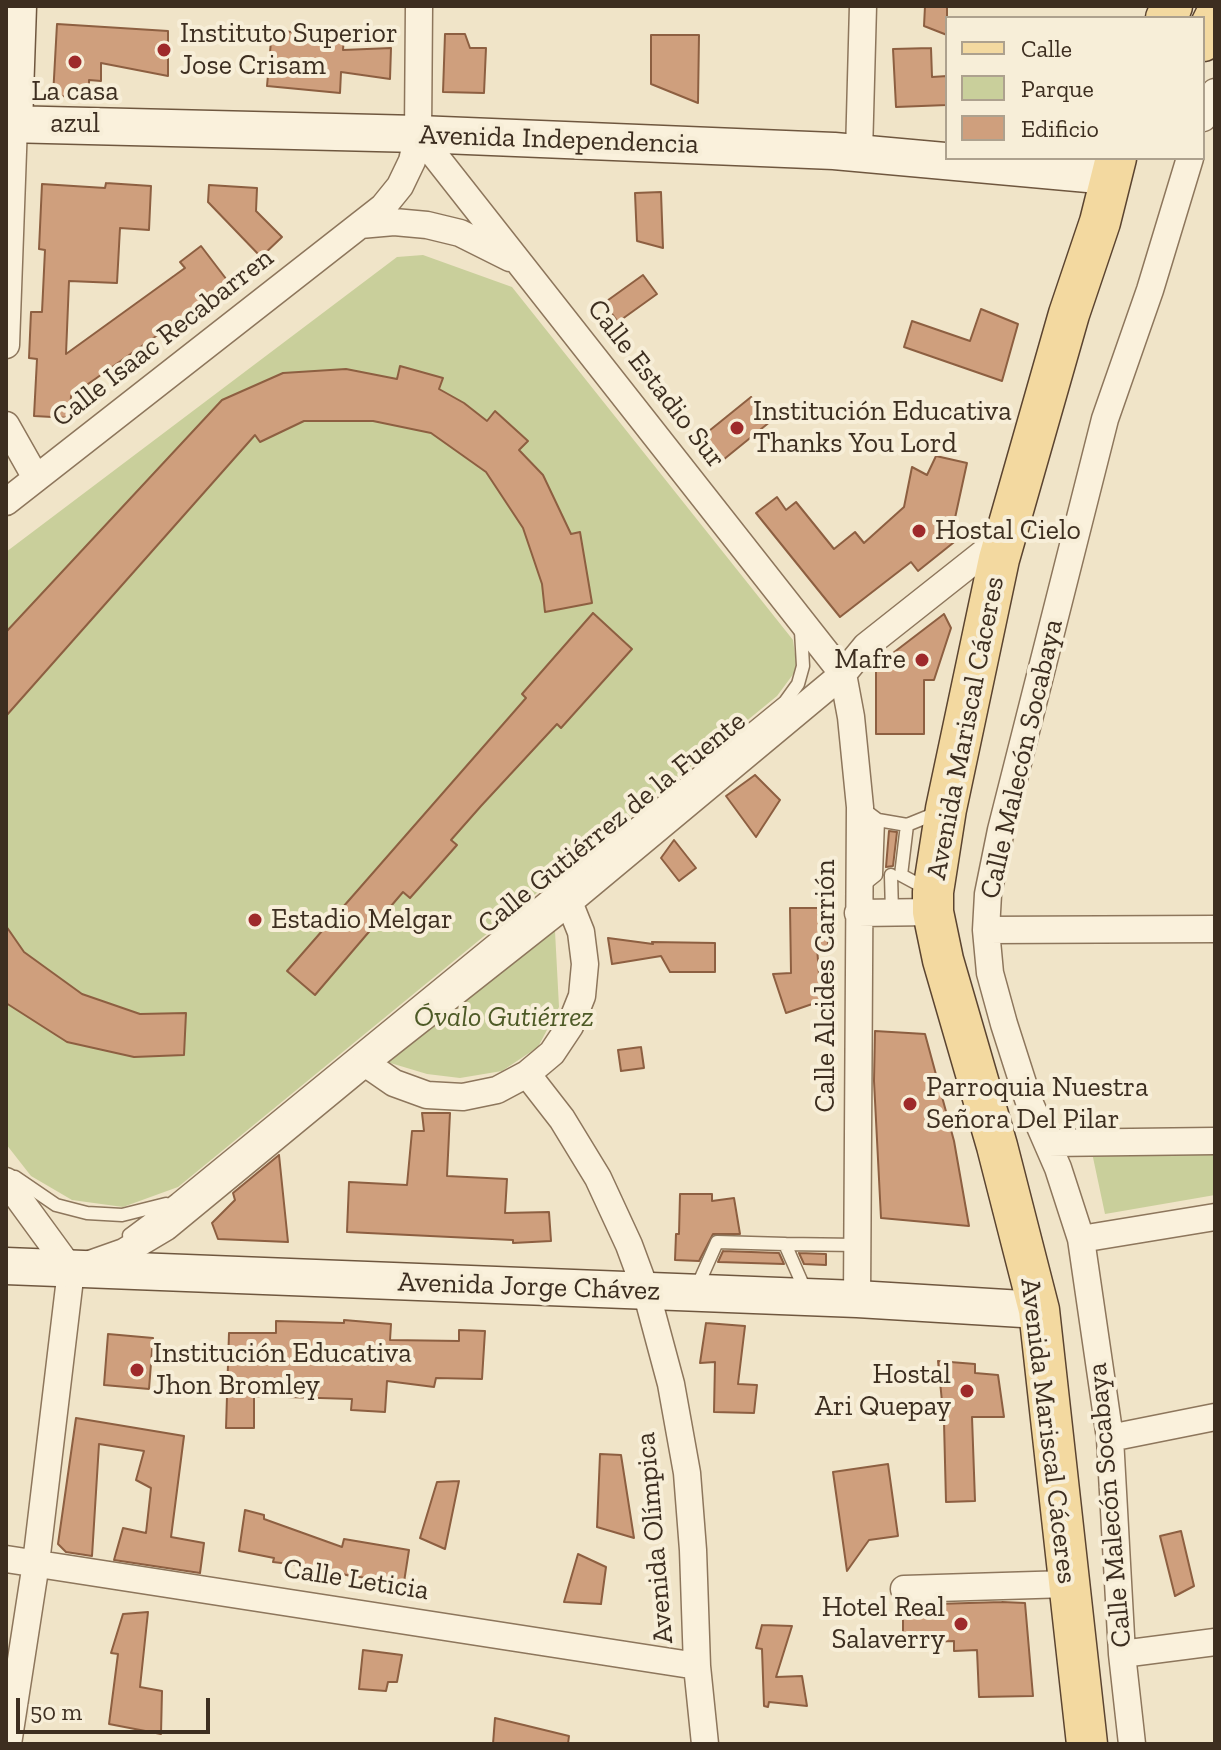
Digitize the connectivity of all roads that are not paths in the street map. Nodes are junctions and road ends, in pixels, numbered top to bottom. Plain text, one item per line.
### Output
1 (18, 6) edge
2 (419, 6) edge
3 (863, 6) edge
4 (1215, 17) edge
5 (1205, 37) edge
6 (1215, 92) edge
7 (1205, 114) edge
8 (10, 124) edge
9 (418, 134) junction
10 (859, 153) junction
11 (945, 157) edge
12 (1024, 160) edge
13 (1189, 160) edge
14 (1119, 164) edge
15 (360, 225) junction
16 (522, 265) junction
17 (6, 345) edge
18 (6, 425) edge
19 (36, 478) junction
20 (6, 502) edge
21 (1003, 547) junction
22 (800, 619) junction
23 (843, 674) junction
24 (946, 809) junction
25 (869, 813) junction
26 (907, 825) junction
27 (915, 889) junction
28 (864, 892) junction
29 (569, 902) junction
30 (892, 913) junction
31 (1215, 929) edge
32 (986, 930) junction
33 (365, 1063) junction
34 (527, 1074) junction
35 (1215, 1141) edge
36 (1048, 1143) junction
37 (6, 1169) edge
38 (6, 1181) edge
39 (176, 1200) junction
40 (1215, 1217) edge
41 (1081, 1239) junction
42 (785, 1244) junction
43 (858, 1245) junction
44 (68, 1266) junction
45 (13, 1267) edge
46 (646, 1291) junction
47 (694, 1293) junction
48 (808, 1297) junction
49 (857, 1299) junction
50 (1039, 1310) junction
51 (1215, 1417) edge
52 (1110, 1438) junction
53 (6, 1559) edge
54 (36, 1563) junction
55 (1068, 1584) junction
56 (904, 1589) dead end
57 (1215, 1642) edge
58 (1122, 1654) junction
59 (697, 1666) junction
60 (8, 1744) edge
61 (705, 1744) edge
62 (1087, 1744) edge
63 (1132, 1744) edge

1 - 8 main road
2 - 9 street, Calle Isaac Recabarren
3 - 10 street
4 - 5 main road
6 - 7 street
8 - 9 main road, Avenida Independencia
8 - 17 street
9 - 10 main road, Avenida Independencia
9 - 15 street, Calle Isaac Recabarren
9 - 16 street, Calle Estadio Sur
10 - 11 main road, Avenida Independencia
12 - 14 main road, Avenida Independencia
13 - 32 street, Calle Malecón Socabaya
14 - 21 main road
15 - 16 street
15 - 19 street, Calle Isaac Recabarren
16 - 22 street, Calle Estadio Sur
18 - 19 street
19 - 20 street, Calle Isaac Recabarren
21 - 23 street, Calle Gutiérrez de la Fuente
21 - 24 main road, Avenida Mariscal Cáceres
22 - 23 street, Calle Estadio Sur
22 - 39 lane, Calle Gutiérrez de la Fuente
23 - 25 street, Calle Alcides Carrión
23 - 29 street, Calle Gutiérrez de la Fuente
24 - 26 lane
24 - 27 main road, Avenida Mariscal Cáceres
25 - 26 lane
25 - 28 street, Calle Alcides Carrión
26 - 27 lane
27 - 28 lane
27 - 30 street
27 - 30 lane
27 - 50 main road, Avenida Mariscal Cáceres
28 - 30 street
28 - 43 street, Calle Alcides Carrión
29 - 33 street, Calle Gutiérrez de la Fuente
29 - 34 street
31 - 32 street
32 - 36 street, Calle Malecón Socabaya
33 - 34 street
33 - 44 street, Calle Gutiérrez de la Fuente
34 - 46 street, Avenida Olímpica
35 - 36 street
36 - 41 street, Calle Malecón Socabaya
37 - 39 lane
38 - 44 street
39 - 44 lane, Avenida Jorge Chávez
40 - 41 street
41 - 52 street, Calle Malecón Socabaya
42 - 43 lane
42 - 47 lane
42 - 48 lane
43 - 49 street, Calle Alcides Carrión
44 - 45 main road, Avenida Jorge Chávez
44 - 46 main road, Avenida Jorge Chávez
44 - 54 street
46 - 47 main road, Avenida Jorge Chávez
46 - 59 street, Avenida Olímpica
47 - 48 main road, Avenida Jorge Chávez
48 - 49 main road, Avenida Jorge Chávez
49 - 50 main road, Avenida Jorge Chávez
50 - 55 main road, Avenida Mariscal Cáceres
51 - 52 street
52 - 58 street, Calle Malecón Socabaya
53 - 54 street, Calle Leticia
54 - 59 street, Calle Leticia
54 - 60 street
55 - 56 street
55 - 62 main road, Avenida Mariscal Cáceres
57 - 58 street
58 - 63 street, Calle Malecón Socabaya
59 - 61 street, Avenida Olímpica

